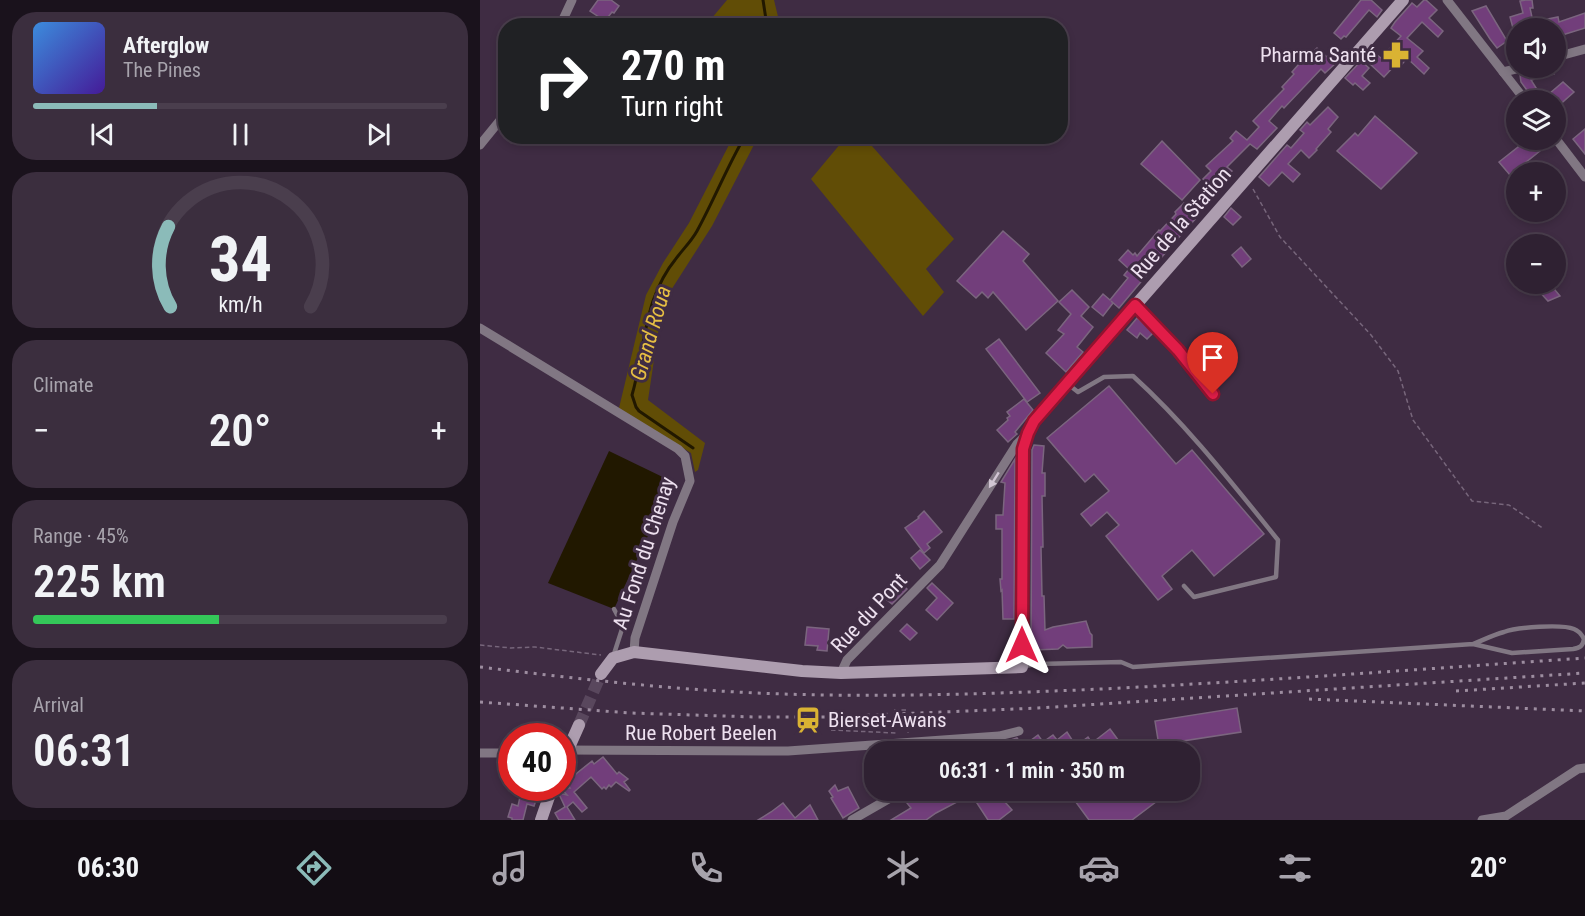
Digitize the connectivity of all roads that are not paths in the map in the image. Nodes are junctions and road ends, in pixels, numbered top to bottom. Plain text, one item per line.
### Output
1 (572, 0) edge
2 (1403, 0) edge
3 (1447, 0) edge
4 (564, 18) edge
5 (1585, 49) edge
6 (1566, 54) edge
7 (1506, 71) edge
8 (1503, 72) junction
9 (1517, 90) edge
10 (498, 123) edge
11 (480, 145) edge
12 (1564, 150) edge
13 (1585, 177) edge
14 (1135, 305) junction
15 (480, 328) edge
16 (1067, 383) junction
17 (1213, 394) dead end
18 (1028, 433) junction
19 (1184, 586) dead end
20 (614, 609) dead end
21 (1473, 644) junction
22 (634, 652) junction
23 (613, 658) junction
24 (1022, 667) junction
25 (841, 673) junction
26 (601, 675) tunnel mouth
27 (579, 725) tunnel mouth
28 (576, 731) edge
29 (1019, 731) dead end
30 (999, 736) junction
31 (991, 741) edge
32 (576, 750) edge
33 (480, 753) edge
34 (498, 753) edge
35 (1585, 768) edge
36 (548, 801) edge
37 (885, 801) edge
38 (1508, 818) edge
39 (541, 820) edge
40 (852, 820) edge
41 (1482, 820) edge

1 - 4 street
2 - 14 street, Rue de la Station
3 - 8 street
5 - 6 street
7 - 8 street
8 - 9 street
10 - 11 street
12 - 13 street
14 - 16 street, Rue de la Station
14 - 17 lane
15 - 22 street, Au Fond du Chenay
16 - 18 street, Rue de la Station
16 - 19 lane
18 - 24 street, Rue de la Station
18 -> 25 street, Rue du Pont
20 - 23 lane
21 - 21 lane
21 - 24 lane
22 - 23 street, Rue du Pont
22 - 25 street, Rue du Pont
23 - 26 street
24 - 25 street
27 - 28 street
29 - 30 street, Rue Robert Beelen
30 - 31 street
30 - 32 street, Rue Robert Beelen
33 - 34 street
35 - 38 street
36 - 39 street
37 - 40 street
38 - 41 street

